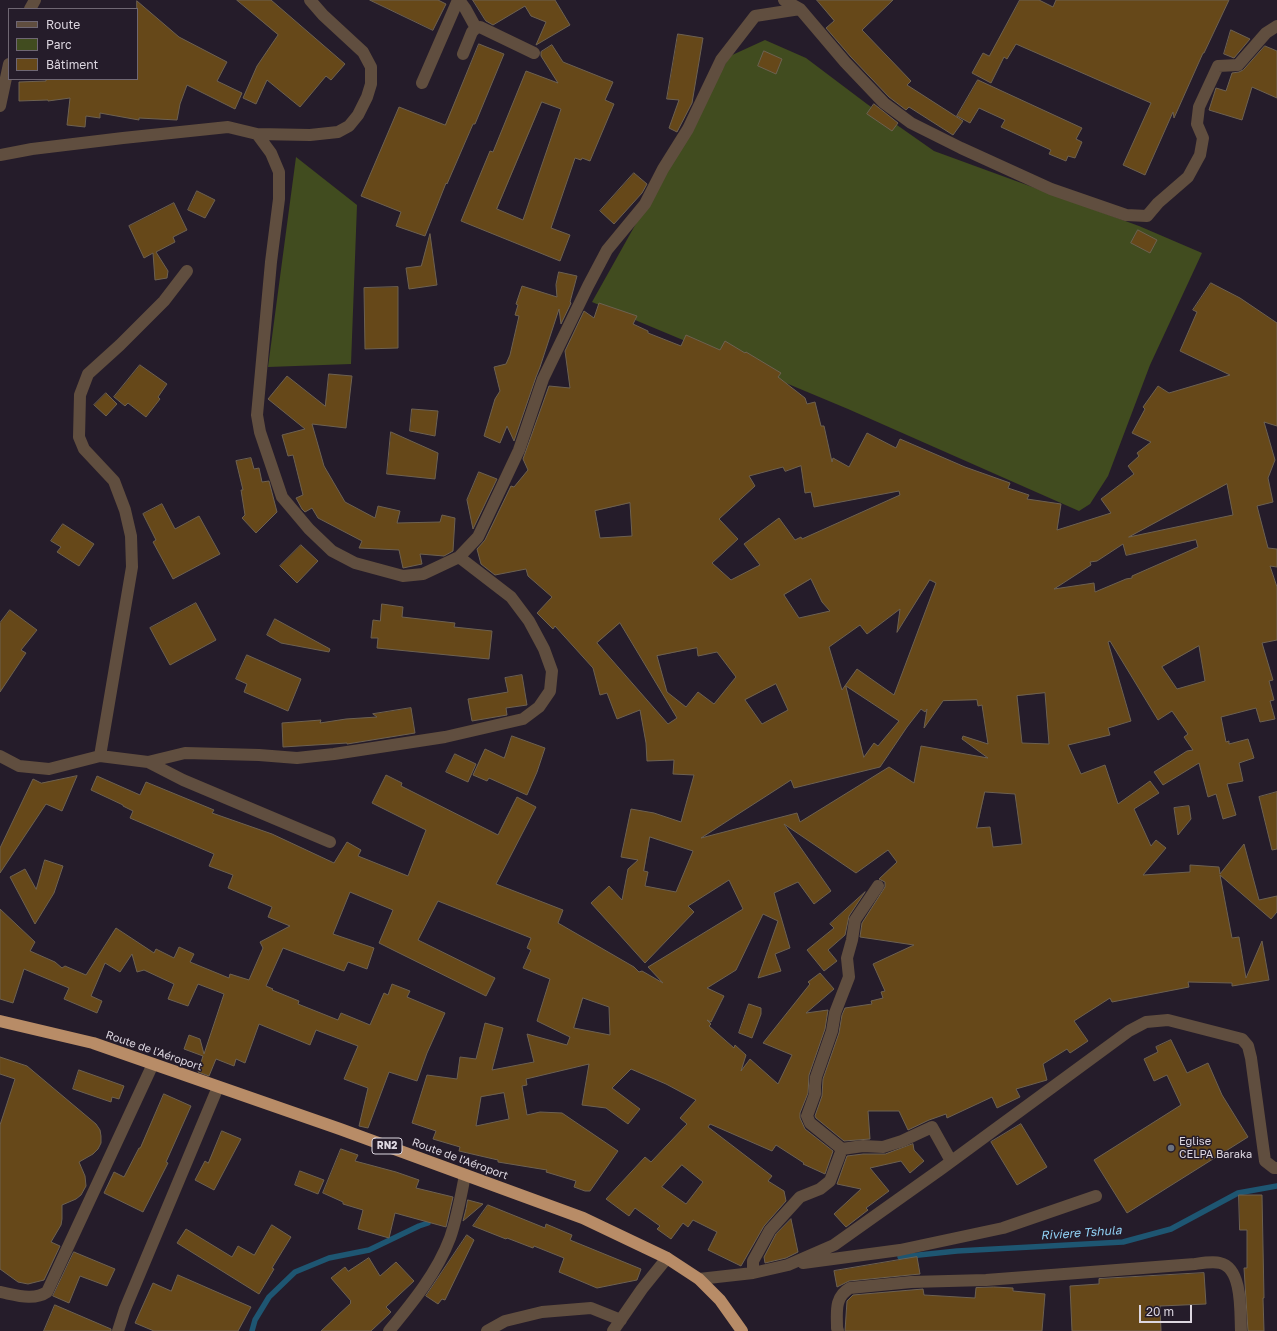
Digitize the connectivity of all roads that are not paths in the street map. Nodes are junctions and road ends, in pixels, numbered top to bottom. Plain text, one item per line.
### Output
1 (310, 0) edge
2 (458, 0) edge
3 (786, 0) edge
4 (800, 9) junction
5 (1277, 26) edge
6 (476, 28) junction
7 (534, 53) dead end
8 (463, 54) dead end
9 (8, 69) edge
10 (422, 83) dead end
11 (0, 106) edge
12 (258, 134) junction
13 (0, 155) edge
14 (187, 271) dead end
15 (459, 557) junction
16 (0, 756) edge
17 (100, 756) junction
18 (148, 762) junction
19 (330, 842) dead end
20 (878, 886) dead end
21 (0, 1021) edge
22 (153, 1064) junction
23 (218, 1087) junction
24 (842, 1149) junction
25 (951, 1161) junction
26 (1277, 1168) edge
27 (465, 1175) junction
28 (1096, 1196) dead end
29 (667, 1258) junction
30 (788, 1265) junction
31 (753, 1273) junction
32 (699, 1279) junction
33 (0, 1292) edge
34 (621, 1320) junction
35 (118, 1331) edge
36 (389, 1331) edge
37 (486, 1331) edge
38 (613, 1331) edge
39 (742, 1331) edge
40 (838, 1331) edge
41 (1241, 1331) edge

1 - 12 street
2 - 6 street
2 - 10 street
3 - 4 street
4 - 5 street
4 - 15 street
6 - 7 street
6 - 8 street
9 - 11 street
12 - 13 street
12 - 15 street
14 - 17 street
15 - 18 street
16 - 17 street
17 - 18 street
18 - 19 street
20 - 24 street
21 - 22 highway, Route de l'Aéroport / RN2
22 - 23 highway, Route de l'Aéroport / RN2
22 - 33 street
23 - 27 highway, Route de l'Aéroport / RN2
23 - 35 street
24 - 25 street
24 - 31 street
25 - 26 street
25 - 30 street
27 - 29 highway, Route de l'Aéroport / RN2
27 - 36 street
28 - 30 street
29 - 32 highway, Route de l'Aéroport / RN2
29 - 34 street
30 - 31 street
31 - 32 street
32 - 39 highway, Route de l'Aéroport / RN2
34 - 37 street
34 - 38 street
40 - 41 street

